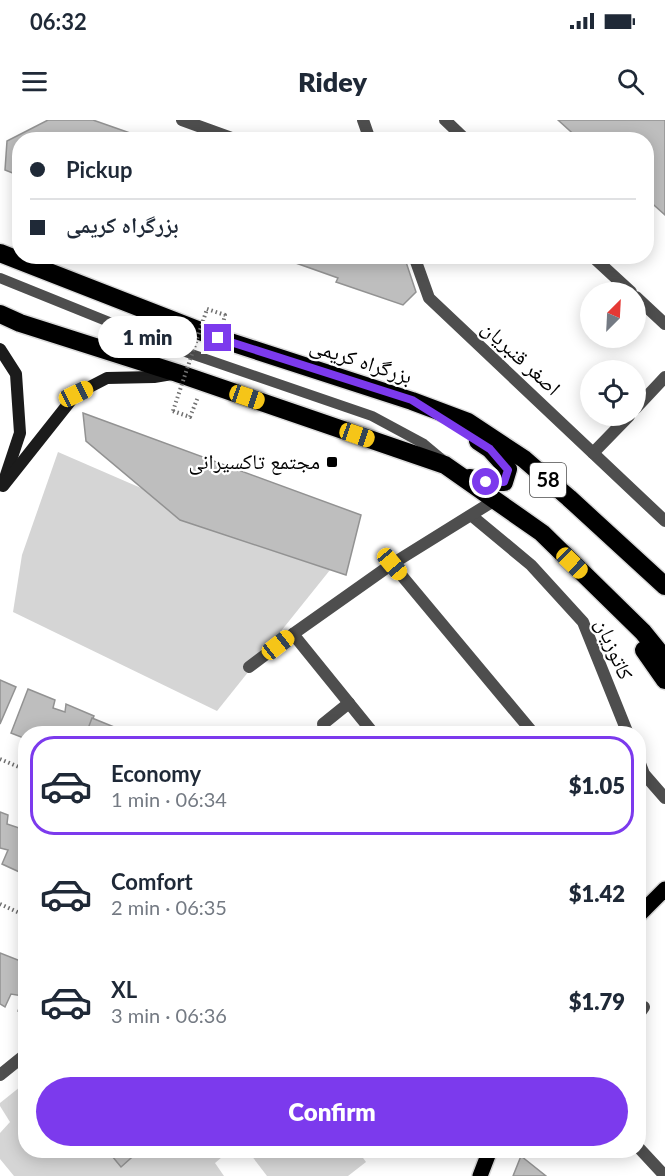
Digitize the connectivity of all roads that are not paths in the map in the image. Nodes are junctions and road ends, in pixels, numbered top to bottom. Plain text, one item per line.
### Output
1 (182, 120) edge
2 (445, 120) edge
3 (215, 132) edge
4 (458, 132) edge
5 (28, 264) edge
6 (417, 264) edge
7 (601, 264) edge
8 (0, 278) edge
9 (620, 282) edge
10 (646, 306) edge
11 (0, 314) edge
12 (665, 324) edge
13 (0, 349) edge
14 (177, 373) junction
15 (665, 377) edge
16 (646, 397) edge
17 (412, 400) junction
18 (619, 426) edge
19 (593, 453) junction
20 (462, 476) junction
21 (1, 490) edge
22 (495, 500) junction
23 (472, 516) junction
24 (665, 521) edge
25 (392, 564) junction
26 (665, 586) edge
27 (602, 592) junction
28 (292, 634) junction
29 (665, 659) edge
30 (249, 667) dead end
31 (665, 680) edge
32 (349, 703) junction
33 (323, 724) dead end
34 (368, 726) edge
35 (527, 726) edge
36 (625, 726) edge
37 (646, 776) edge
38 (665, 798) edge
39 (665, 889) edge
40 (646, 908) edge
41 (18, 1060) edge
42 (0, 1075) edge
43 (646, 1156) edge
44 (487, 1158) edge
45 (480, 1176) edge
46 (665, 1176) edge

1 - 3 street
2 - 4 street
5 - 17 highway, بزرگراه کریمی / 58
6 - 19 street, اصغر قنبریان
7 - 9 street
8 - 20 lane
10 - 12 street
11 - 14 highway, 58
13 - 21 street
14 - 20 highway, 58
14 - 21 street
15 - 16 street
17 - 20 highway
17 - 26 highway, بزرگراه کریمی / 58
18 - 19 street
19 - 24 street, اصغر قنبریان
20 - 22 highway, 58
22 - 23 street
22 - 27 highway, 58
23 - 25 street
23 - 36 street, کاتوزیان
25 - 28 street
25 - 35 street
27 - 29 highway, 58
27 - 31 highway
28 - 30 street
28 - 32 street
32 - 33 street
32 - 34 street
37 - 38 street
39 - 40 main road
41 - 42 street
43 - 46 street
44 - 45 main road

